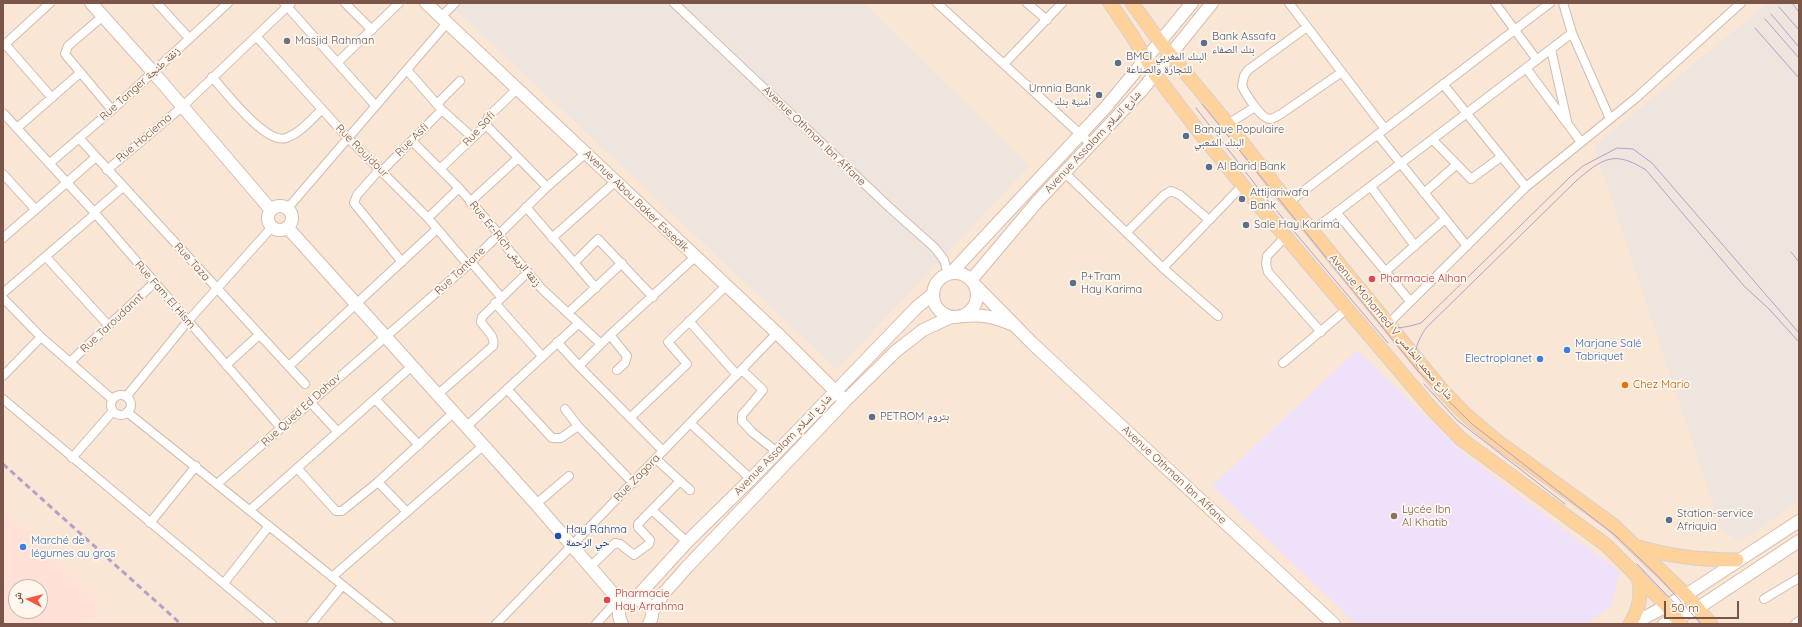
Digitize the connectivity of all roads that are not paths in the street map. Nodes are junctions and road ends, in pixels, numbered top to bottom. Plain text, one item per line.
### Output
1 (50, 3) edge
2 (91, 3) edge
3 (157, 3) edge
4 (228, 3) edge
5 (345, 3) edge
6 (399, 3) edge
7 (426, 3) edge
8 (455, 3) edge
9 (674, 3) edge
10 (938, 3) edge
11 (1027, 3) edge
12 (1062, 3) edge
13 (1110, 3) edge
14 (1192, 3) edge
15 (1212, 3) edge
16 (1289, 3) edge
17 (1495, 3) edge
18 (1550, 3) edge
19 (1563, 3) edge
20 (1741, 3) edge
21 (287, 4) edge
22 (1137, 5) edge
23 (103, 16) junction
24 (444, 20) junction
25 (1047, 20) junction
26 (1307, 27) junction
27 (372, 30) junction
28 (1514, 30) junction
29 (1572, 33) junction
30 (256, 36) junction
31 (190, 38) junction
32 (1160, 42) junction
33 (4, 45) edge
34 (1551, 49) junction
35 (1171, 54) junction
36 (1146, 59) junction
37 (1537, 60) junction
38 (338, 62) junction
39 (1004, 64) junction
40 (1526, 68) junction
41 (407, 70) junction
42 (154, 72) junction
43 (1342, 72) junction
44 (80, 73) junction
45 (1155, 74) junction
46 (212, 76) junction
47 (460, 81) dead end
48 (1443, 84) junction
49 (517, 89) junction
50 (52, 98) junction
51 (375, 105) junction
52 (182, 107) junction
53 (440, 107) junction
54 (1255, 107) junction
55 (322, 109) junction
56 (112, 110) junction
57 (3, 113) edge
58 (1468, 113) junction
59 (1610, 119) junction
60 (1228, 124) junction
61 (1568, 124) junction
62 (486, 125) junction
63 (17, 128) junction
64 (1385, 129) junction
65 (1081, 134) junction
66 (1378, 135) junction
67 (347, 137) junction
68 (472, 137) junction
69 (79, 138) junction
70 (1433, 140) junction
71 (412, 141) junction
72 (1581, 142) junction
73 (1091, 144) junction
74 (586, 153) junction
75 (96, 157) junction
76 (1501, 157) junction
77 (518, 158) junction
78 (50, 163) junction
79 (1400, 164) junction
80 (1456, 165) junction
81 (440, 169) junction
82 (107, 170) junction
83 (381, 170) junction
84 (1065, 173) junction
85 (3, 174) edge
86 (616, 181) junction
87 (68, 182) junction
88 (1242, 186) junction
89 (123, 187) junction
90 (1371, 187) junction
91 (1526, 187) junction
92 (459, 188) junction
93 (547, 188) junction
94 (1424, 193) junction
95 (470, 202) junction
96 (1289, 202) junction
97 (526, 208) junction
98 (35, 209) junction
99 (287, 209) junction
100 (271, 210) junction
101 (95, 213) junction
102 (1338, 213) junction
103 (428, 218) junction
104 (1208, 219) junction
105 (1445, 219) junction
106 (272, 227) junction
107 (287, 227) junction
108 (437, 228) junction
109 (1312, 231) junction
110 (1127, 232) junction
111 (499, 234) junction
112 (1286, 236) junction
113 (3, 238) edge
114 (552, 238) junction
115 (1415, 246) junction
116 (1467, 246) junction
117 (46, 257) junction
118 (695, 257) junction
119 (402, 262) junction
120 (574, 262) junction
121 (470, 263) junction
122 (622, 263) junction
123 (1163, 268) junction
124 (1386, 271) junction
125 (528, 272) junction
126 (949, 274) junction
127 (154, 283) junction
128 (974, 283) junction
129 (726, 286) junction
130 (596, 288) junction
131 (217, 290) junction
132 (3, 293) edge
133 (933, 294) junction
134 (653, 297) junction
135 (3, 298) edge
136 (498, 300) junction
137 (1410, 301) junction
138 (355, 303) junction
139 (1347, 309) junction
140 (568, 313) junction
141 (964, 316) junction
142 (1218, 316) dead end
143 (950, 317) junction
144 (188, 321) junction
145 (689, 321) junction
146 (579, 323) junction
147 (1388, 324) junction
148 (108, 325) junction
149 (1014, 326) junction
150 (1321, 332) junction
151 (777, 333) junction
152 (259, 335) junction
153 (610, 335) junction
154 (41, 337) junction
155 (384, 337) junction
156 (558, 342) junction
157 (601, 344) junction
158 (542, 356) junction
159 (70, 362) junction
160 (1283, 363) dead end
161 (226, 365) junction
162 (289, 366) junction
163 (411, 366) junction
164 (579, 366) junction
165 (617, 370) dead end
166 (739, 372) junction
167 (3, 376) edge
168 (305, 384) dead end
169 (507, 389) junction
170 (835, 390) junction
171 (437, 395) junction
172 (126, 397) junction
173 (3, 399) edge
174 (112, 399) junction
175 (374, 399) junction
176 (845, 401) junction
177 (310, 402) junction
178 (565, 409) dead end
179 (113, 411) junction
180 (128, 412) junction
181 (453, 413) junction
182 (630, 418) junction
183 (690, 423) junction
184 (578, 426) junction
185 (466, 427) junction
186 (281, 428) junction
187 (338, 432) junction
188 (419, 445) junction
189 (483, 446) junction
190 (663, 451) junction
191 (777, 452) junction
192 (72, 458) junction
193 (656, 459) junction
194 (196, 466) junction
195 (298, 469) junction
196 (569, 476) dead end
197 (751, 479) junction
198 (680, 481) junction
199 (378, 482) junction
200 (633, 483) junction
201 (217, 484) junction
202 (690, 490) dead end
203 (536, 504) junction
204 (250, 510) junction
205 (652, 510) junction
206 (407, 512) junction
207 (1799, 521) edge
208 (150, 523) junction
209 (269, 526) junction
210 (1799, 541) edge
211 (686, 542) junction
212 (571, 545) junction
213 (1636, 546) junction
214 (1737, 560) junction
215 (590, 567) junction
216 (1638, 576) junction
217 (332, 577) junction
218 (1799, 578) edge
219 (224, 583) junction
220 (342, 586) junction
221 (1686, 595) junction
222 (635, 599) junction
223 (1764, 599) dead end
224 (621, 603) junction
225 (1666, 605) junction
226 (1698, 608) junction
227 (651, 618) edge
228 (1679, 621) edge
229 (1799, 621) edge
230 (618, 622) edge
231 (272, 624) edge
232 (311, 624) edge
233 (391, 624) edge
234 (496, 624) edge
235 (596, 624) edge
236 (1334, 624) edge
237 (1631, 624) edge
238 (1664, 624) edge
239 (1711, 624) edge
240 (1795, 624) edge

1 - 33 street
2 - 23 street
3 - 31 street
4 - 31 street, Rue Tanger زنقة طنجة
5 - 27 street
6 - 27 street
7 - 24 street, Avenue Abou Baker Essedik
8 - 24 street
9 - 126 street, Avenue Othman Ibn Affane
10 - 39 street
11 - 25 street
12 - 25 street
13 - 36 main road, Avenue Mohamed V شارع محمد الخامس
14 - 32 street, Avenue Assalam شارع السلام
15 - 35 street, Avenue Assalam شارع السلام
16 - 26 street
17 - 28 street
18 - 28 street
19 - 29 street
20 - 59 street
21 - 30 street, Rue Hociema
21 - 38 street
22 - 32 main road, Avenue Mohamed V شارع محمد الخامس
23 - 42 street
23 - 44 street
24 - 41 street
24 - 49 street, Avenue Abou Baker Essedik
25 - 39 street
26 - 43 street
26 - 54 street
27 - 38 street
28 - 37 street
28 - 48 street
29 - 34 street
29 - 59 street
30 - 46 street, Rue Hociema
30 - 55 street, Rue Roujdour
31 - 42 street, Rue Tanger زنقة طنجة
32 - 35 main road, Avenue Mohamed V شارع محمد الخامس
32 - 36 street, Avenue Assalam شارع السلام
33 - 50 street
34 - 37 street
34 - 61 street
35 - 45 street, Avenue Assalam شارع السلام
35 - 60 main road, Avenue Mohamed V شارع محمد الخامس
36 - 45 main road, Avenue Mohamed V شارع محمد الخامس
36 - 65 street, Avenue Assalam شارع السلام
37 - 40 street
38 - 51 street
39 - 65 street
40 - 58 street
40 - 61 street
41 - 51 street
41 - 53 street
42 - 52 street
42 - 56 street, Rue Tanger زنقة طنجة
43 - 54 street
43 - 64 street
44 - 50 street
44 - 56 street
45 - 73 street, Avenue Assalam شارع السلام
45 - 88 main road, Avenue Mohamed V شارع محمد الخامس
46 - 52 street, Rue Hociema
46 - 55 street
47 - 53 street, Rue Asfi
48 - 58 street
48 - 64 street
49 - 62 street, Rue Safi
49 - 74 street, Avenue Abou Baker Essedik
50 - 63 street
51 - 67 street
52 - 82 street, Rue Hociema
52 - 100 street
53 - 68 street
53 - 71 street, Rue Asfi
54 - 60 street
55 - 67 street, Rue Roujdour
56 - 69 street, Rue Tanger زنقة طنجة
57 - 63 street, Rue Fam El Hism
58 - 70 street
58 - 76 street
59 - 72 street
60 - 96 main road, Avenue Mohamed V شارع محمد الخامس
61 - 72 street
62 - 68 street, Rue Safi
62 - 77 street
63 - 78 street, Rue Fam El Hism
64 - 66 street
65 - 73 street
65 - 126 street, Avenue Assalam شارع السلام
66 - 79 street
66 - 96 street
67 - 83 street, Rue Roujdour
67 - 99 street
68 - 81 street, Rue Safi
69 - 75 street, Rue Taza
69 - 78 street, Rue Tanger زنقة طنجة
70 - 79 street
70 - 80 street
71 - 81 street, Rue Er-Rich زنقة الريش
71 - 83 street, Rue Asfi
72 - 91 street
73 - 84 street, Avenue Assalam شارع السلام
74 - 86 street, Avenue Abou Baker Essedik
74 - 93 street, Rue Tantane
75 - 82 street, Rue Taza
75 - 87 street
76 - 80 street
76 - 91 street
77 - 93 street
77 - 95 street
78 - 87 street, Rue Fam El Hism
79 - 90 street
79 - 94 street
80 - 94 street
81 - 92 street, Rue Er-Rich زنقة الريش
82 - 89 street, Rue Taza
83 - 103 street, Rue Roujdour
83 - 119 street, Rue Asfi
84 - 110 street
84 - 128 street, Avenue Assalam شارع السلام
85 - 98 street
86 - 114 street
86 - 118 street, Avenue Abou Baker Essedik
87 - 98 street
87 - 101 street, Rue Fam El Hism
88 - 104 street
88 - 112 main road, Avenue Mohamed V شارع محمد الخامس
89 - 101 street
89 - 131 street, Rue Taza
90 - 102 street
90 - 115 street
91 - 116 street
92 - 95 street, Rue Er-Rich زنقة الريش
92 - 103 street
93 - 97 street, Rue Tantane
94 - 105 street
95 - 111 street, Rue Er-Rich زنقة الريش
96 - 109 main road, Avenue Mohamed V شارع محمد الخامس
97 - 111 street, Rue Tantane
97 - 114 street
98 - 113 street
99 - 100 street
99 - 107 street
100 - 106 street
101 - 117 street
101 - 127 street, Rue Fam El Hism
102 - 109 street
102 - 124 street
103 - 108 street, Rue Roujdour
104 - 110 street
104 - 123 street
105 - 115 street
105 - 116 street
106 - 107 street
106 - 131 street
107 - 138 street
108 - 119 street
108 - 121 street, Rue Roujdour
109 - 147 main road, Avenue Mohamed V شارع محمد الخامس
110 - 123 street
111 - 121 street, Rue Tantane
111 - 125 street, Rue Er-Rich زنقة الريش
112 - 139 main road, Avenue Mohamed V شارع محمد الخامس
112 - 150 street
114 - 120 street
115 - 124 street
116 - 137 street
117 - 132 street
117 - 148 street
118 - 129 street, Avenue Abou Baker Essedik
118 - 134 street
119 - 138 street
120 - 122 street
120 - 130 street
121 - 136 street, Rue Roujdour
121 - 155 street, Rue Tantane
122 - 130 street
122 - 134 street
123 - 142 street
124 - 137 street
125 - 136 street
125 - 140 street, Rue Er-Rich زنقة الريش
126 - 128 street
126 - 133 street
127 - 144 street, Rue Fam El Hism
127 - 148 street, Rue Taroudannt
128 - 141 street
128 - 149 street, Avenue Othman Ibn Affane
129 - 145 street
129 - 151 street, Avenue Abou Baker Essedik
130 - 140 street
131 - 144 street
131 - 152 street, Rue Taza
133 - 143 street
133 - 170 street, Avenue Assalam شارع السلام
134 - 153 street
135 - 154 street
136 - 158 street, Rue Roujdour
136 - 171 street
137 - 147 street
138 - 155 street
138 - 162 street
139 - 150 street
139 - 216 main road, Avenue Mohamed V شارع محمد الخامس
140 - 146 street, Rue Er-Rich زنقة الريش
141 - 143 street
141 - 149 street, Avenue Othman Ibn Affane
143 - 176 street, Avenue Assalam شارع السلام
144 - 161 street, Rue Fam El Hism
144 - 172 street
145 - 166 street
145 - 182 street
146 - 156 street
146 - 157 street, Rue Er-Rich زنقة الريش
147 - 213 main road, Avenue Mohamed V شارع محمد الخامس
148 - 159 street, Rue Taroudannt
149 - 236 street, Avenue Othman Ibn Affane
150 - 160 street
151 - 166 street, Rue Zagora
151 - 170 street, Avenue Abou Baker Essedik
152 - 161 street
152 - 162 street, Rue Taza
153 - 157 street
153 - 165 street
154 - 159 street
154 - 167 street
155 - 163 street
155 - 177 street, Rue Qued Ed Dahav
156 - 158 street
156 - 164 street
157 - 164 street
158 - 169 street
159 - 174 street
161 - 186 street, Rue Fam El Hism
162 - 168 street, Rue Taza
163 - 171 street
163 - 175 street
164 - 182 street
166 - 183 street, Rue Zagora
166 - 191 street
169 - 184 street
169 - 185 street
170 - 176 street, Avenue Abou Baker Essedik
170 - 191 street, Avenue Assalam شارع السلام
171 - 181 street
172 - 174 street
172 - 180 street
173 - 192 street
174 - 179 street
175 - 187 street
175 - 188 street
176 - 227 street, Avenue Assalam شارع السلام
177 - 186 street, Rue Qued Ed Dahav
177 - 187 street
178 - 184 street
179 - 180 street
179 - 192 street
180 - 194 street
181 - 185 street
181 - 188 street
182 - 190 street
183 - 190 street, Rue Zagora
183 - 197 street
184 - 200 street
185 - 189 street
186 - 201 street, Rue Qued Ed Dahav
187 - 195 street
188 - 199 street
189 - 203 street
189 - 206 street
190 - 193 street, Rue Zagora
191 - 197 street, Avenue Assalam شارع السلام
192 - 208 street
193 - 198 street
193 - 200 street, Rue Zagora
194 - 201 street
194 - 208 street
195 - 199 street
195 - 204 street
196 - 203 street
197 - 211 street, Avenue Assalam شارع السلام
198 - 202 street
198 - 205 street
199 - 206 street
200 - 212 street, Rue Zagora
201 - 204 street
203 - 212 street
204 - 209 street
205 - 211 street
205 - 215 street
206 - 217 street
207 - 214 street
208 - 219 street
209 - 217 street
209 - 219 street
210 - 226 street
211 - 222 street, Avenue Assalam شارع السلام
212 - 215 street
212 - 234 street, Rue Zagora
213 - 214 main road
213 - 221 main road, Avenue Mohamed V شارع محمد الخامس
214 - 221 street
215 - 224 street
216 - 225 main road, Avenue Mohamed V شارع محمد الخامس
216 - 237 main road
217 - 220 street
218 - 223 street
219 - 231 street
220 - 232 street
220 - 233 street
221 - 225 street
221 - 226 main road, Avenue Mohamed V شارع محمد الخامس
222 - 224 street
222 - 227 street
224 - 230 street
224 - 235 street
225 - 228 main road, Avenue Mohamed V شارع محمد الخامس
225 - 237 street
226 - 228 street
226 - 239 main road, Avenue Mohamed V شارع محمد الخامس
228 - 238 street
229 - 240 street

